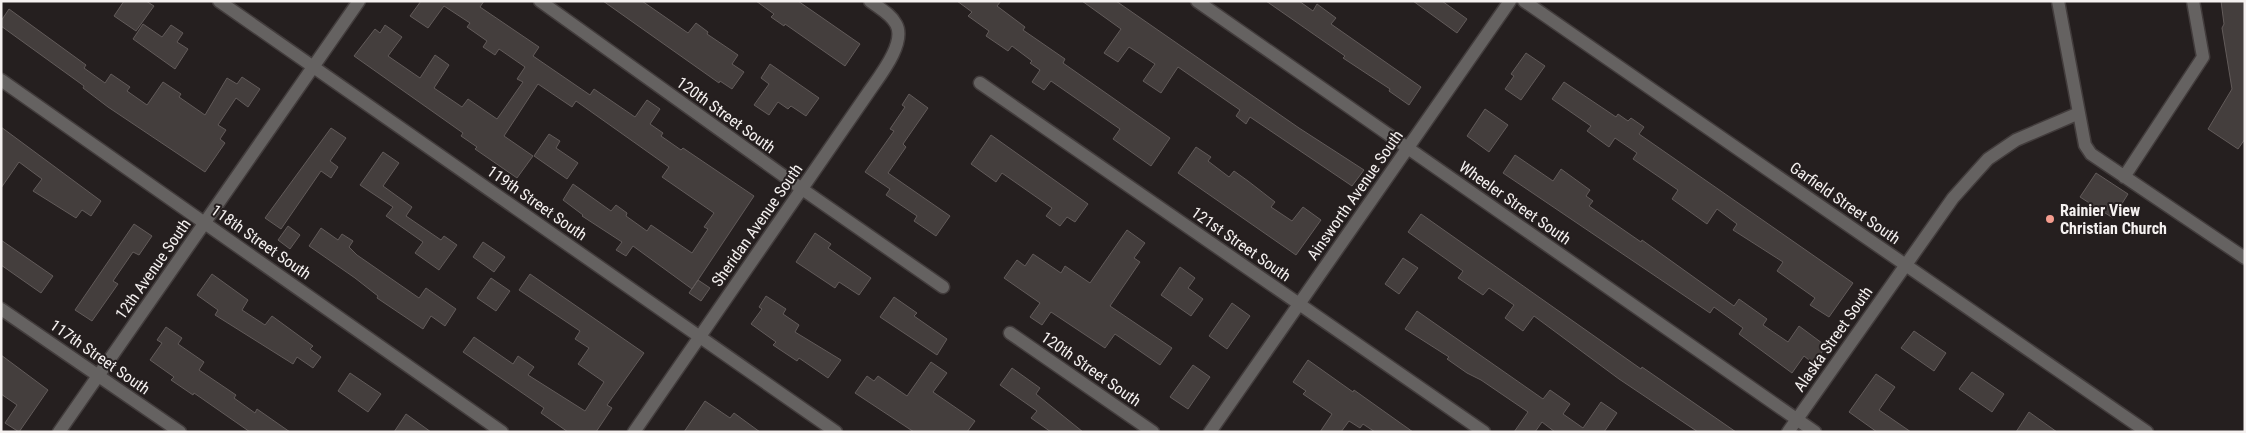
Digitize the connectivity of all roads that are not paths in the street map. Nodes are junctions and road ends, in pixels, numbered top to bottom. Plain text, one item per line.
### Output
1 (219, 1) edge
2 (358, 1) edge
3 (540, 1) edge
4 (870, 1) edge
5 (1197, 1) edge
6 (1510, 1) edge
7 (1524, 1) edge
8 (2058, 1) edge
9 (2193, 1) edge
10 (313, 67) junction
11 (1, 80) edge
12 (980, 83) dead end
13 (2079, 113) junction
14 (1407, 148) junction
15 (2124, 177) junction
16 (802, 189) junction
17 (204, 223) junction
18 (2245, 258) edge
19 (1905, 264) junction
20 (943, 287) dead end
21 (1299, 304) junction
22 (1, 309) edge
23 (1010, 333) dead end
24 (699, 336) junction
25 (98, 376) junction
26 (1797, 419) junction
27 (59, 432) edge
28 (180, 432) edge
29 (502, 432) edge
30 (634, 432) edge
31 (836, 432) edge
32 (1153, 432) edge
33 (1210, 432) edge
34 (1484, 432) edge
35 (1788, 432) edge
36 (1815, 432) edge
37 (2147, 432) edge

1 - 10 street, 119th Street South
2 - 10 street, 12th Avenue South
3 - 16 street, 120th Street South
4 - 16 street, Sheridan Avenue South
5 - 14 street, Wheeler Street South
6 - 14 street, Ainsworth Avenue South
7 - 19 street, Garfield Street South
8 - 13 street
9 - 15 street
10 - 17 street, 12th Avenue South
10 - 24 street, 119th Street South
11 - 17 street, 118th Street South
12 - 21 street, 121st Street South
13 - 15 street
13 - 19 street, Alaska Street South
14 - 21 street, Ainsworth Avenue South
14 - 26 street, Wheeler Street South
15 - 18 street
16 - 20 street, 120th Street South
16 - 24 street, Sheridan Avenue South
17 - 25 street, 12th Avenue South
17 - 29 street, 118th Street South
19 - 26 street, Alaska Street South
19 - 37 street, Garfield Street South
21 - 33 street, Ainsworth Avenue South
21 - 34 street, 121st Street South
22 - 25 street, 117th Street South
23 - 32 street, 120th Street South
24 - 30 street, Sheridan Avenue South
24 - 31 street, 119th Street South
25 - 27 street, 12th Avenue South
25 - 28 street, 117th Street South
26 - 35 street, Alaska Street South
26 - 36 street, Wheeler Street South

